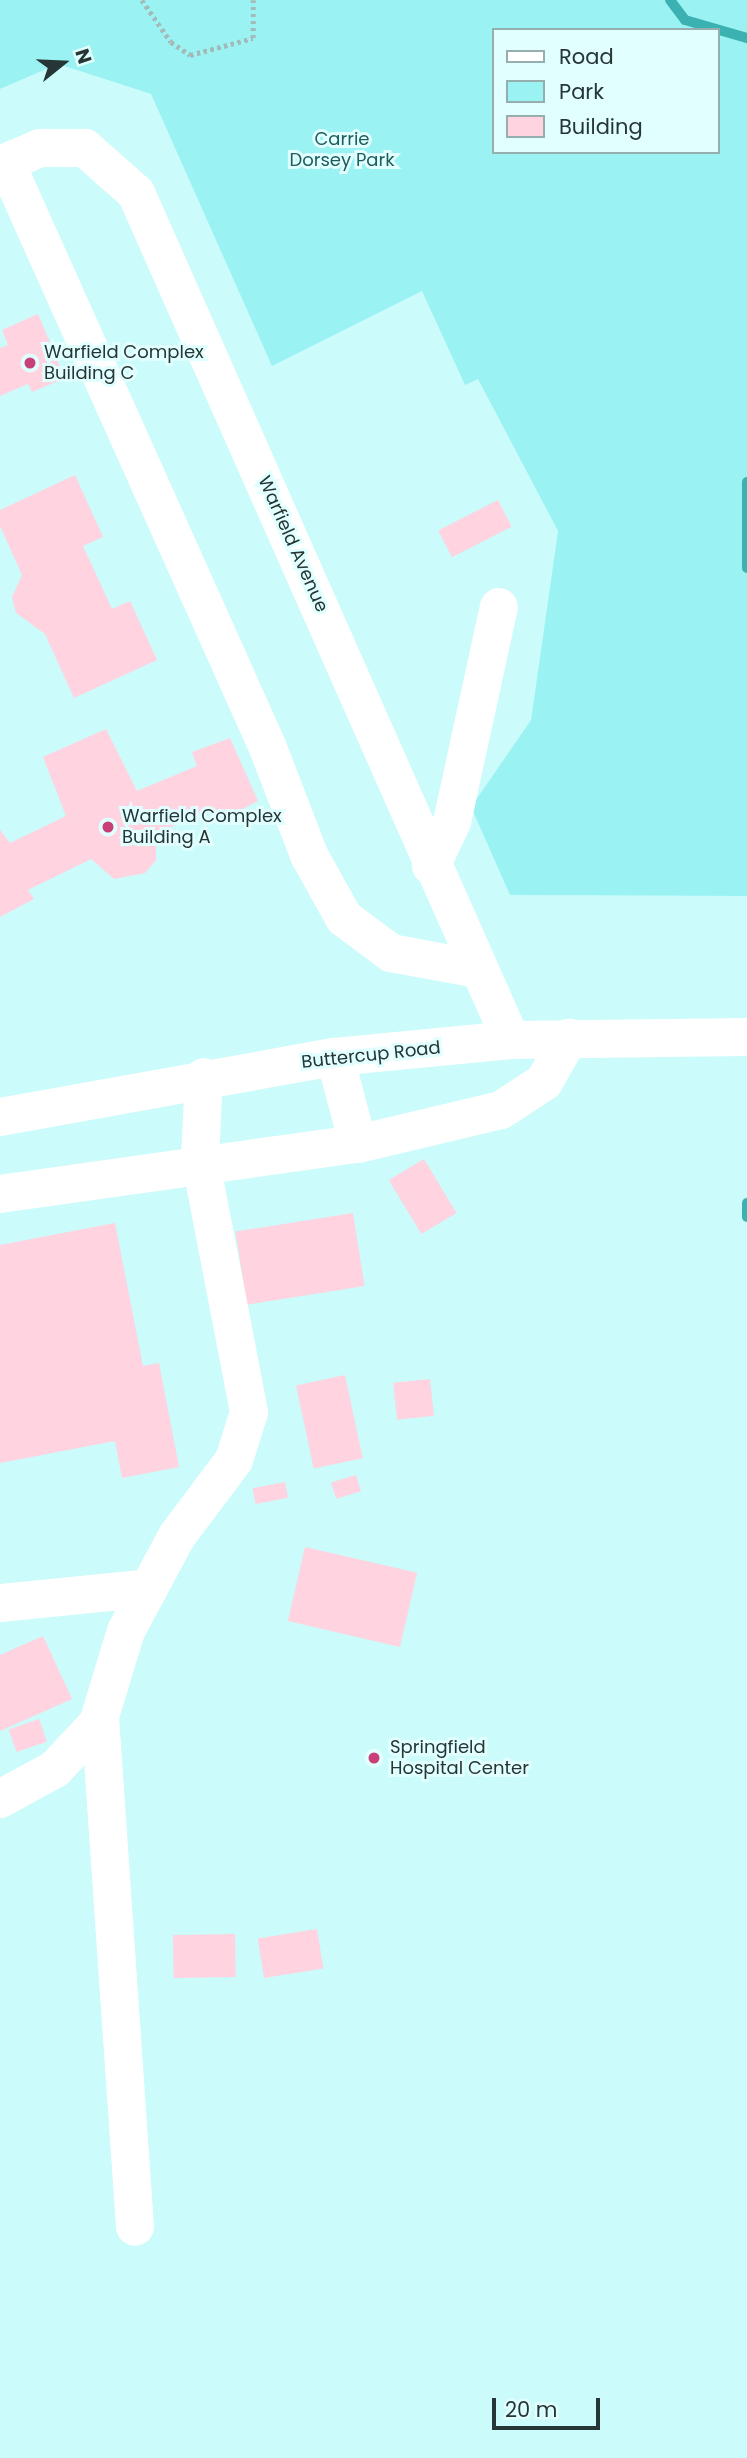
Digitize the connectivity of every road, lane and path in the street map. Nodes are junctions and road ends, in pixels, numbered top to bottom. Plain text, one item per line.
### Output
1 (142, 0) edge
2 (253, 0) edge
3 (3, 164) edge
4 (499, 607) dead end
5 (431, 866) junction
6 (477, 968) junction
7 (747, 1037) edge
8 (569, 1038) junction
9 (511, 1040) junction
10 (335, 1057) junction
11 (204, 1077) junction
12 (0, 1117) edge
13 (358, 1144) junction
14 (201, 1165) junction
15 (0, 1194) edge
16 (149, 1588) junction
17 (0, 1604) edge
18 (100, 1717) junction
19 (0, 1800) edge
20 (135, 2227) dead end

1 - 2 path
3 - 5 street, Warfield Avenue
3 - 6 street
4 - 5 street
5 - 6 street, Warfield Avenue
6 - 9 street, Warfield Avenue
7 - 8 street, Buttercup Road
8 - 9 street, Buttercup Road
8 - 13 street
9 - 10 street, Buttercup Road
10 - 11 street, Buttercup Road
10 - 13 street
11 - 12 street, Buttercup Road
11 - 14 street
13 - 14 street
14 - 15 street
14 - 16 street
16 - 17 street
16 - 18 street
18 - 19 street
18 - 20 street

